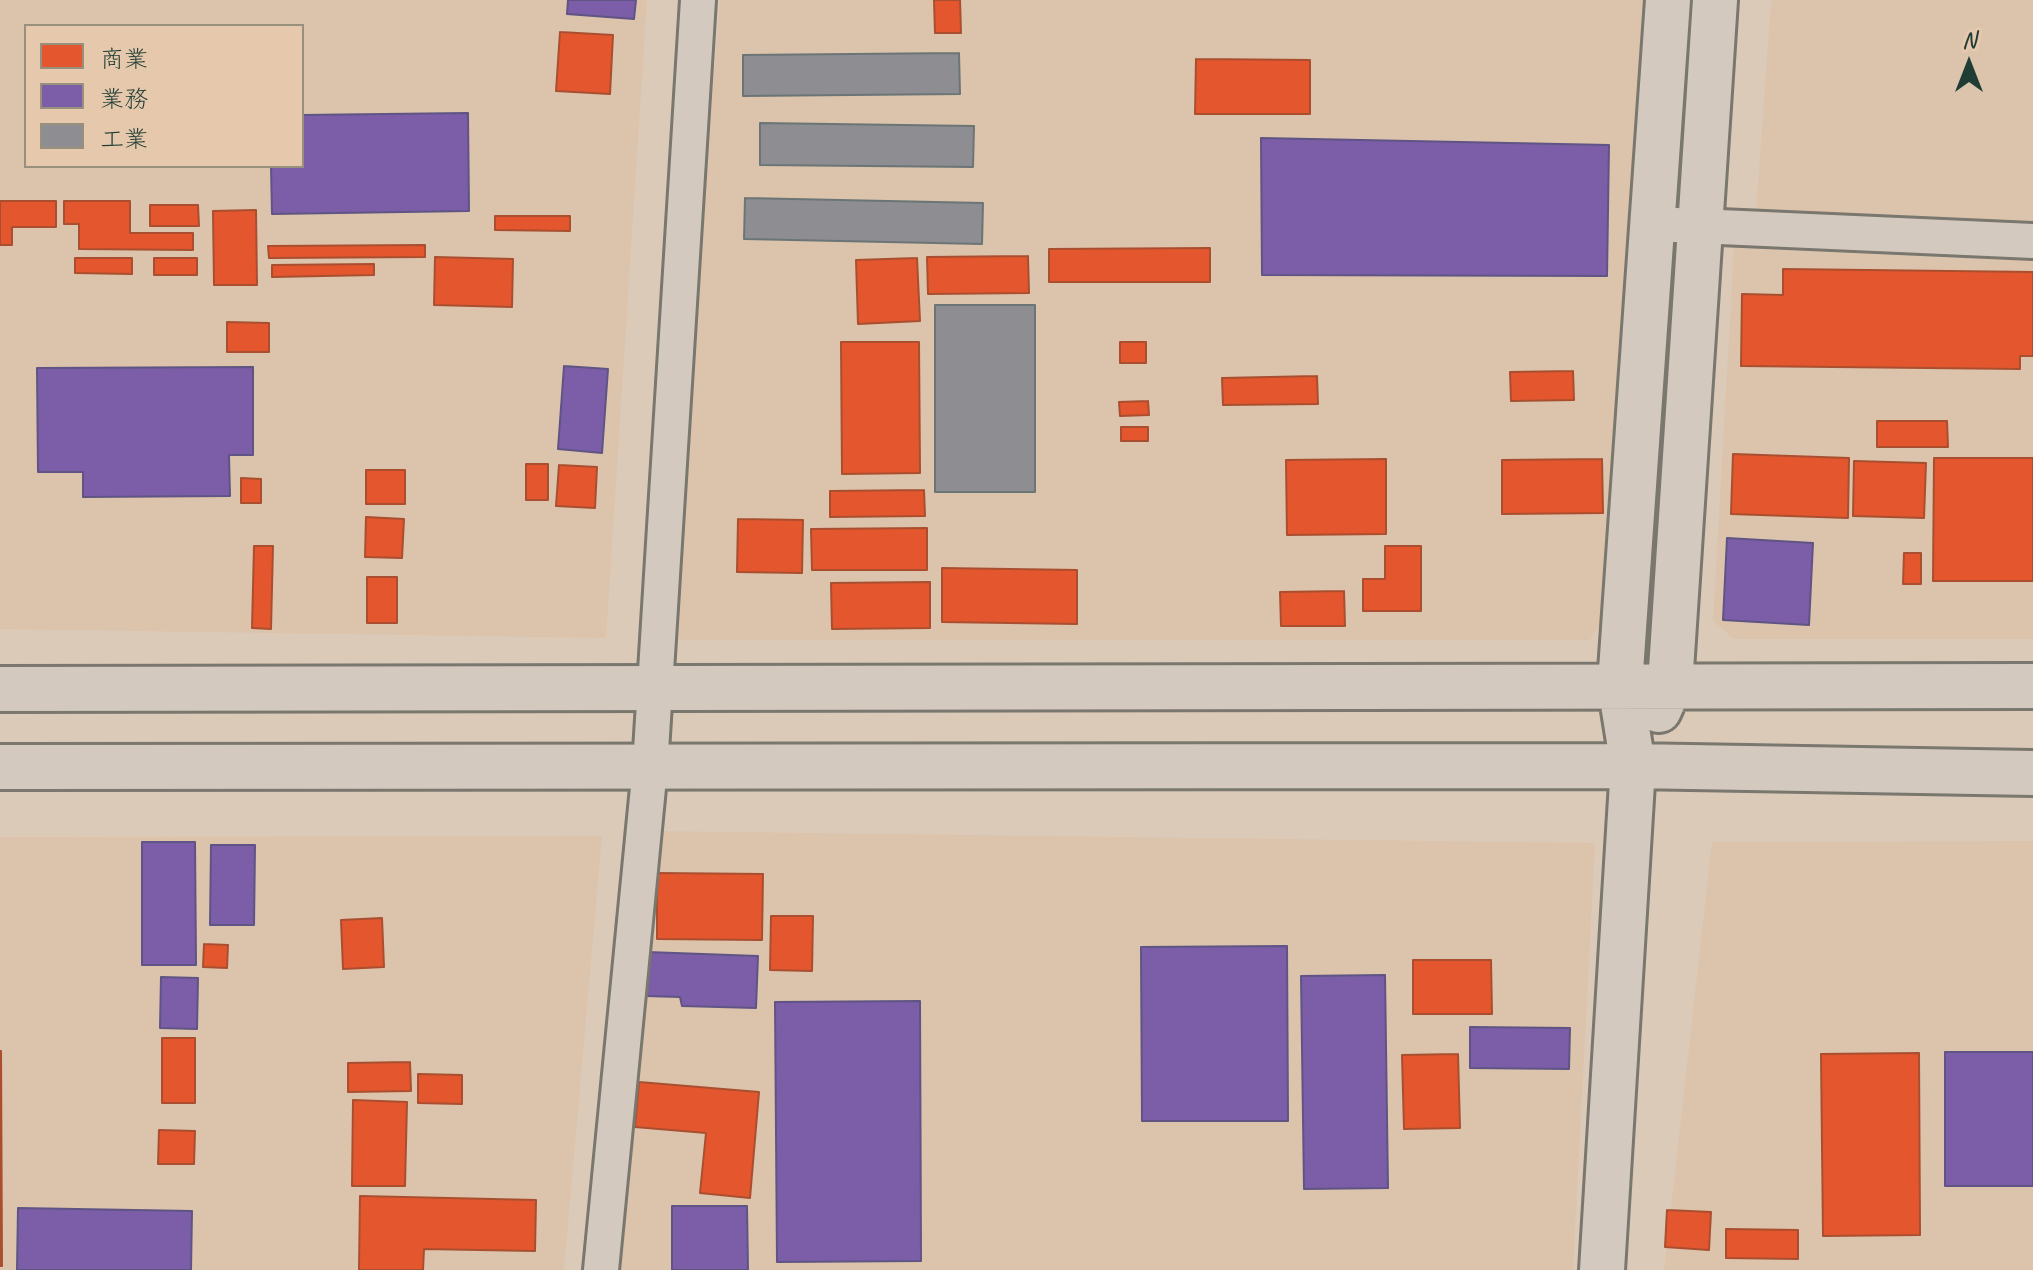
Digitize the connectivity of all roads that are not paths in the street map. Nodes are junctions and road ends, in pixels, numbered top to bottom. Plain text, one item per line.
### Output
1 (698, 0) edge
2 (1668, 0) edge
3 (1715, 0) edge
4 (1653, 224) junction
5 (1700, 226) junction
6 (2033, 241) edge
7 (1620, 685) junction
8 (1670, 685) junction
9 (2033, 686) edge
10 (655, 687) junction
11 (0, 689) edge
12 (1633, 766) junction
13 (0, 767) edge
14 (650, 767) junction
15 (2033, 773) edge
16 (601, 1270) edge
17 (1602, 1270) edge

1 - 10 street
2 - 4 street
3 - 5 street
4 - 5 street
4 - 7 street
5 - 6 street
5 - 8 street
7 - 8 street
7 - 10 street
7 - 12 street
8 - 9 street
8 - 12 street
10 - 11 street
10 - 14 street
12 - 14 street
12 - 15 street
12 - 17 street
13 - 14 street
14 - 16 street

